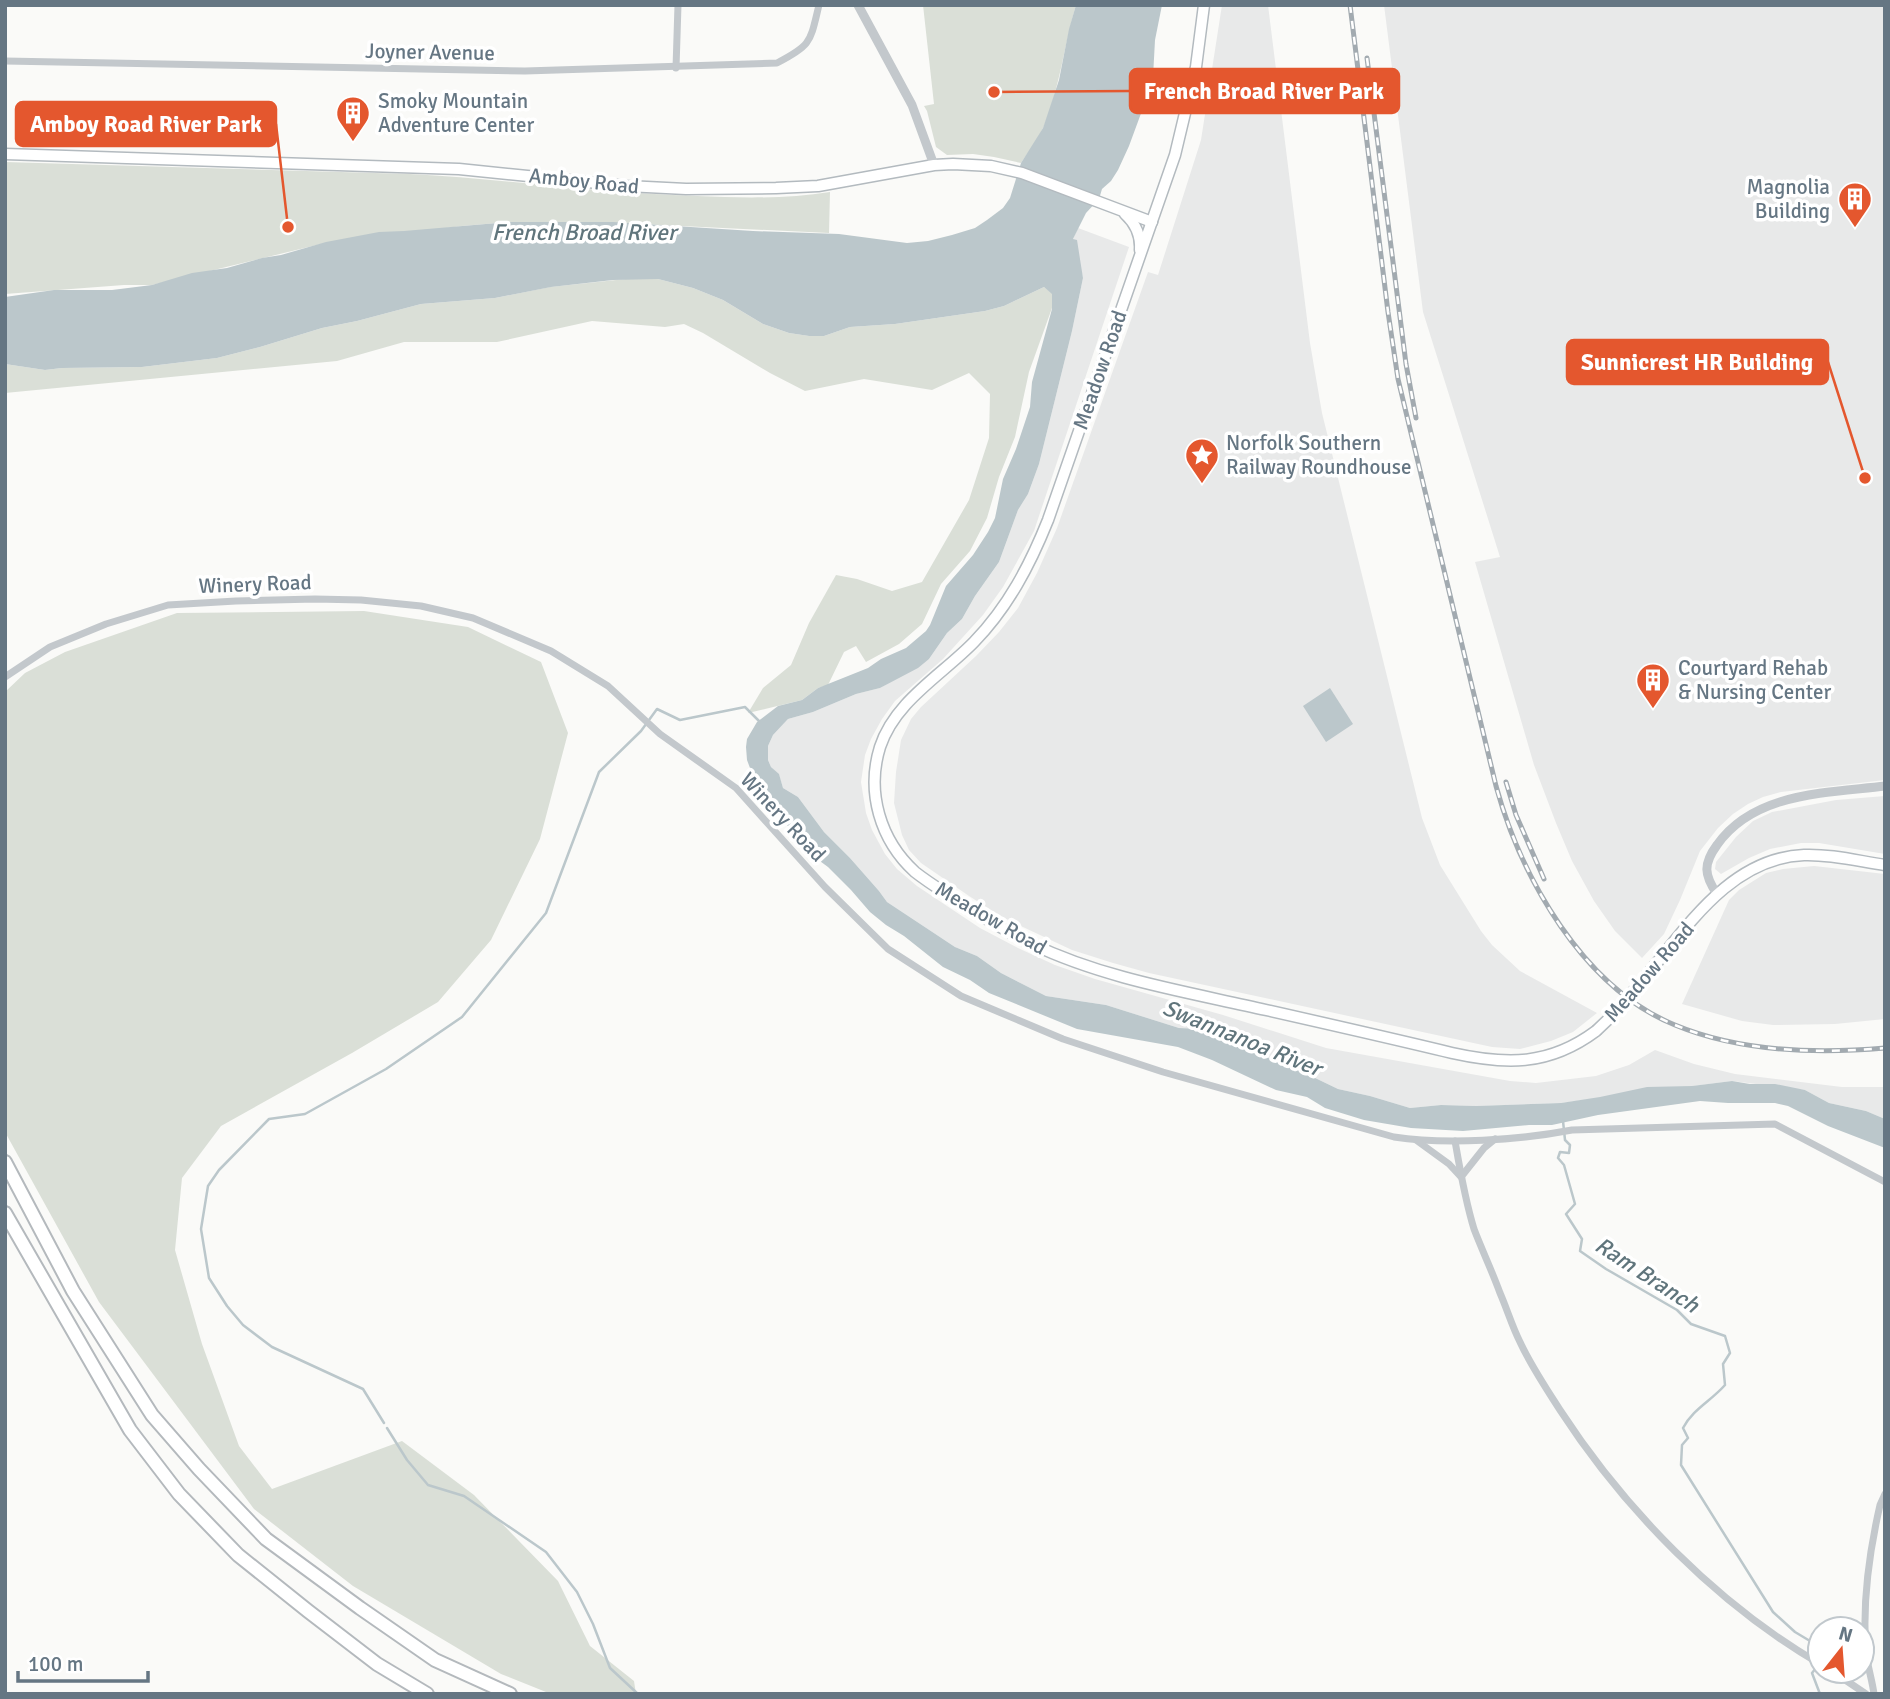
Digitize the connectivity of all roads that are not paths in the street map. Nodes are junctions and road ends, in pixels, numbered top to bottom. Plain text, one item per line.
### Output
1 (678, 5) edge
2 (819, 5) edge
3 (859, 5) edge
4 (1204, 5) edge
5 (5, 61) edge
6 (676, 68) junction
7 (5, 154) edge
8 (934, 165) junction
9 (1122, 212) junction
10 (1152, 222) junction
11 (1140, 257) junction
12 (5, 677) edge
13 (1885, 786) edge
14 (1885, 865) edge
15 (1717, 894) junction
16 (1496, 1139) junction
17 (1416, 1140) junction
18 (1455, 1141) junction
19 (5, 1162) edge
20 (1461, 1177) junction
21 (1885, 1182) edge
22 (5, 1213) edge
23 (1885, 1494) edge
24 (1865, 1615) edge
25 (1806, 1655) edge
26 (427, 1694) edge
27 (510, 1694) edge

1 - 6 street
2 - 6 street, Joyner Avenue
3 - 8 street
4 - 10 main road, Meadow Road
5 - 6 street, Joyner Avenue
7 - 8 main road, Amboy Road
8 - 9 main road, Amboy Road
9 - 10 main road, Amboy Road
9 - 11 main road
10 - 11 main road, Meadow Road
11 - 15 main road, Meadow Road, bridge
12 - 17 street, Winery Road
13 - 15 street
14 - 15 main road, Meadow Road
16 - 18 street, Winery Road
16 - 20 street
16 - 21 street, Winery Road
17 - 18 street, Winery Road
17 - 20 street
18 - 20 street
19 - 27 highway
20 - 25 street
22 - 26 highway
23 - 24 street

